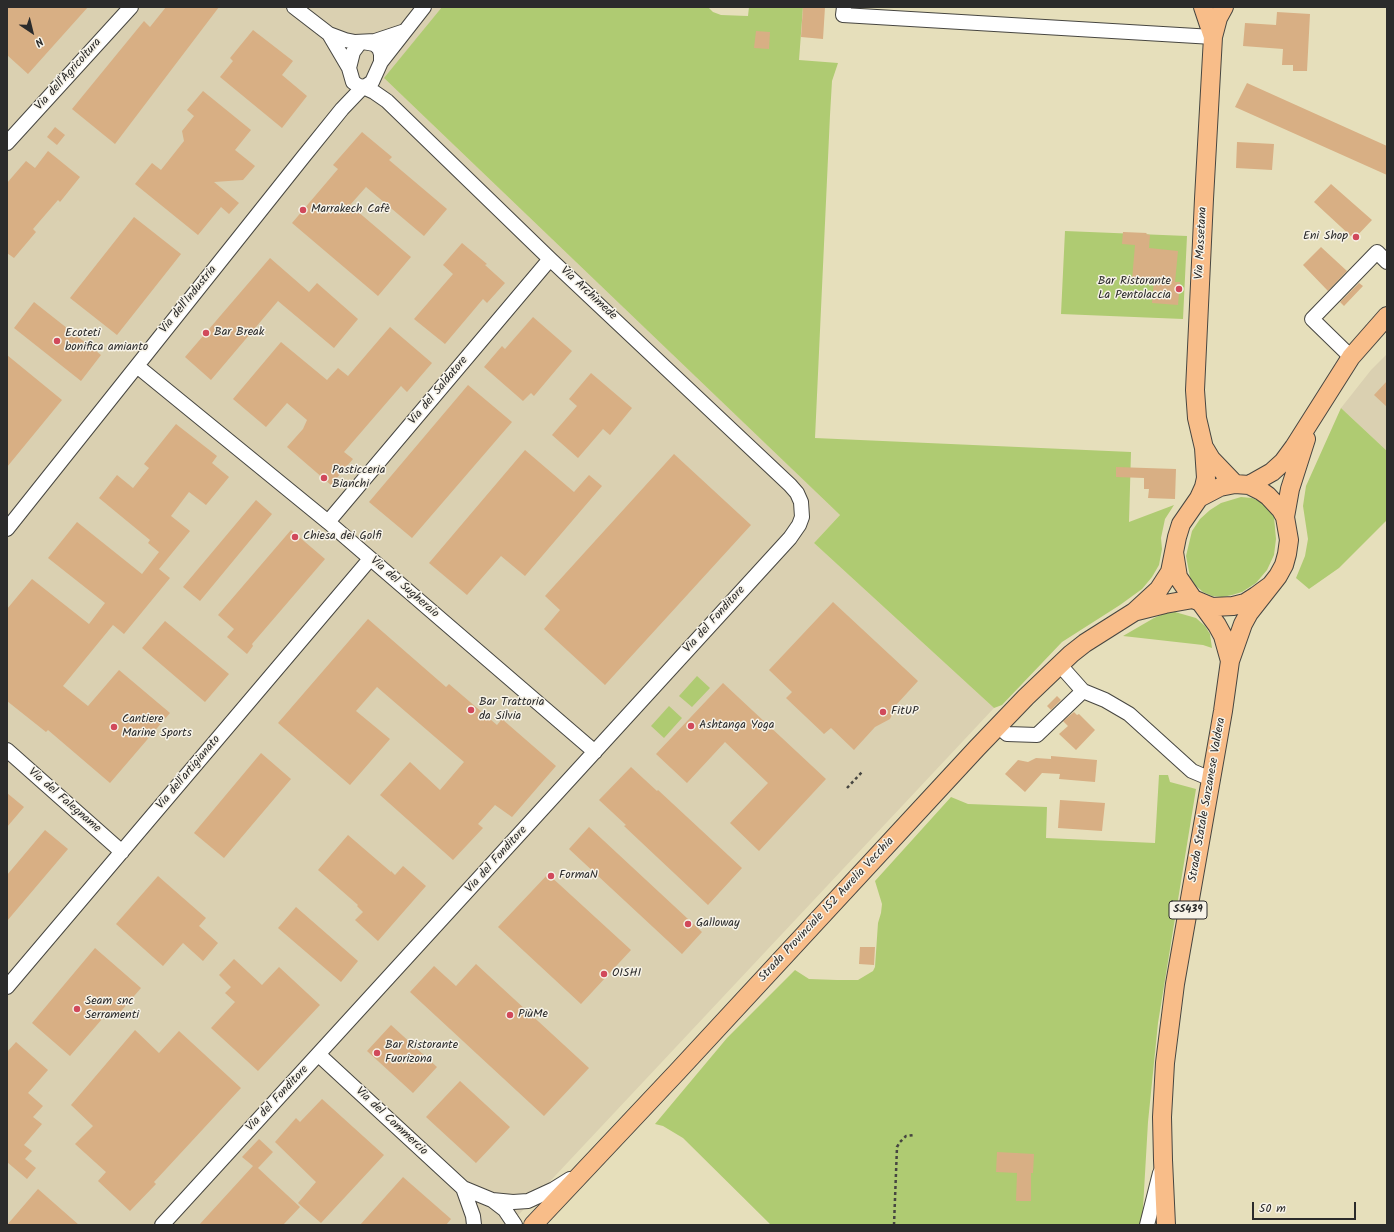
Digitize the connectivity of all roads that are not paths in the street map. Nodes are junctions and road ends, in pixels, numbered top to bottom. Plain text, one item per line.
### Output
1 (131, 7) edge
2 (294, 7) edge
3 (424, 7) edge
4 (844, 7) edge
5 (1203, 7) edge
6 (1208, 7) edge
7 (1219, 7) edge
8 (1224, 7) edge
9 (405, 31) junction
10 (330, 34) junction
11 (1213, 37) junction
12 (363, 42) junction
13 (378, 68) junction
14 (349, 71) junction
15 (363, 87) junction
16 (387, 101) junction
17 (342, 109) junction
18 (7, 143) edge
19 (550, 259) junction
20 (1387, 262) edge
21 (1387, 318) edge
22 (1351, 357) junction
23 (137, 366) junction
24 (1314, 415) junction
25 (1204, 448) junction
26 (1242, 485) junction
27 (790, 486) joint
28 (1199, 498) junction
29 (1285, 518) junction
30 (328, 522) junction
31 (7, 529) edge
32 (1174, 552) junction
33 (370, 559) junction
34 (1271, 585) junction
35 (1197, 601) junction
36 (1134, 612) junction
37 (1230, 661) junction
38 (1059, 664) junction
39 (1083, 691) junction
40 (998, 726) junction
41 (7, 750) edge
42 (595, 752) junction
43 (1211, 778) junction
44 (122, 852) junction
45 (7, 987) edge
46 (319, 1055) junction
47 (1163, 1160) junction
48 (589, 1166) junction
49 (463, 1188) junction
50 (492, 1200) junction
51 (473, 1218) edge
52 (162, 1225) edge
53 (484, 1225) edge
54 (515, 1225) edge
55 (533, 1225) edge
56 (1147, 1225) edge
57 (1166, 1225) edge

1 - 18 street, Via dell'Agricoltura
2 - 10 street
3 - 9 street
4 - 11 street
5 - 11 main road, Via Massetana
6 - 7 main road
8 - 11 main road, Via Massetana
9 - 12 street
9 - 13 street
10 - 12 street
10 - 14 street
11 - 25 main road, Via Massetana
12 - 13 street
12 - 14 street
13 - 15 street
13 - 16 street, Via Archimede
14 - 15 street
14 - 17 street, Via dell'Industria
15 - 16 street, Via Archimede
15 - 17 street, Via dell'Industria
16 - 19 street, Via Archimede
17 - 23 street, Via dell'Industria
19 - 27 street, Via Archimede
19 - 30 street, Via del Saldatore
20 - 22 street
21 - 22 main road, Strada Provinciale 152 Aurelia Vecchia
22 - 24 main road, Strada Provinciale 152 Aurelia Vecchia
23 - 30 street, Via del Sugheraio
23 - 31 street, Via dell'Industria
24 - 26 main road, Strada Provinciale 152 Aurelia Vecchia
24 - 29 main road, Strada Provinciale 152 Aurelia Vecchia
25 - 26 main road, Via Massetana
25 - 28 main road, Via Massetana
26 - 28 main road, Strada Provinciale 152 Aurelia Vecchia
26 - 29 main road, Strada Provinciale 152 Aurelia Vecchia
27 - 42 street, Via del Fonditore
28 - 32 main road, Strada Provinciale 152 Aurelia Vecchia
29 - 34 main road, Strada Provinciale 152 Aurelia Vecchia
30 - 33 street, Via del Sugheraio
32 - 35 main road, Strada Provinciale 152 Aurelia Vecchia
32 - 36 main road, Strada Provinciale 152 Aurelia Vecchia
33 - 42 street, Via del Sugheraio
33 - 44 street, Via dell'artigianato
34 - 35 main road, Strada Provinciale 152 Aurelia Vecchia
34 - 37 main road, Strada Statale Sarzanese Valdera / SS439
35 - 36 main road, Strada Provinciale 152 Aurelia Vecchia
35 - 37 main road, Strada Statale Sarzanese Valdera / SS439
36 - 38 main road, Strada Provinciale 152 Aurelia Vecchia
37 - 43 main road, Strada Statale Sarzanese Valdera / SS439
38 - 39 street
38 - 40 main road, Strada Provinciale 152 Aurelia Vecchia
39 - 40 street
39 - 43 street
40 - 48 main road, Strada Provinciale 152 Aurelia Vecchia
41 - 44 street, Via del Falegname
42 - 46 street, Via del Fonditore
43 - 47 main road, Strada Statale Sarzanese Valdera / SS439
44 - 45 street, Via dell'artigianato
46 - 49 street, Via del Commercio
46 - 52 street, Via del Fonditore
47 - 56 street
47 - 57 main road, Strada Statale Sarzanese Valdera / SS439
48 - 50 street, Via del Commercio
48 - 55 main road, Strada Provinciale 152 Aurelia Vecchia
49 - 50 street, Via del Commercio
49 - 51 street, Via del Commercio
50 - 54 street, Via del Commercio
51 - 53 street, Via del Commercio

